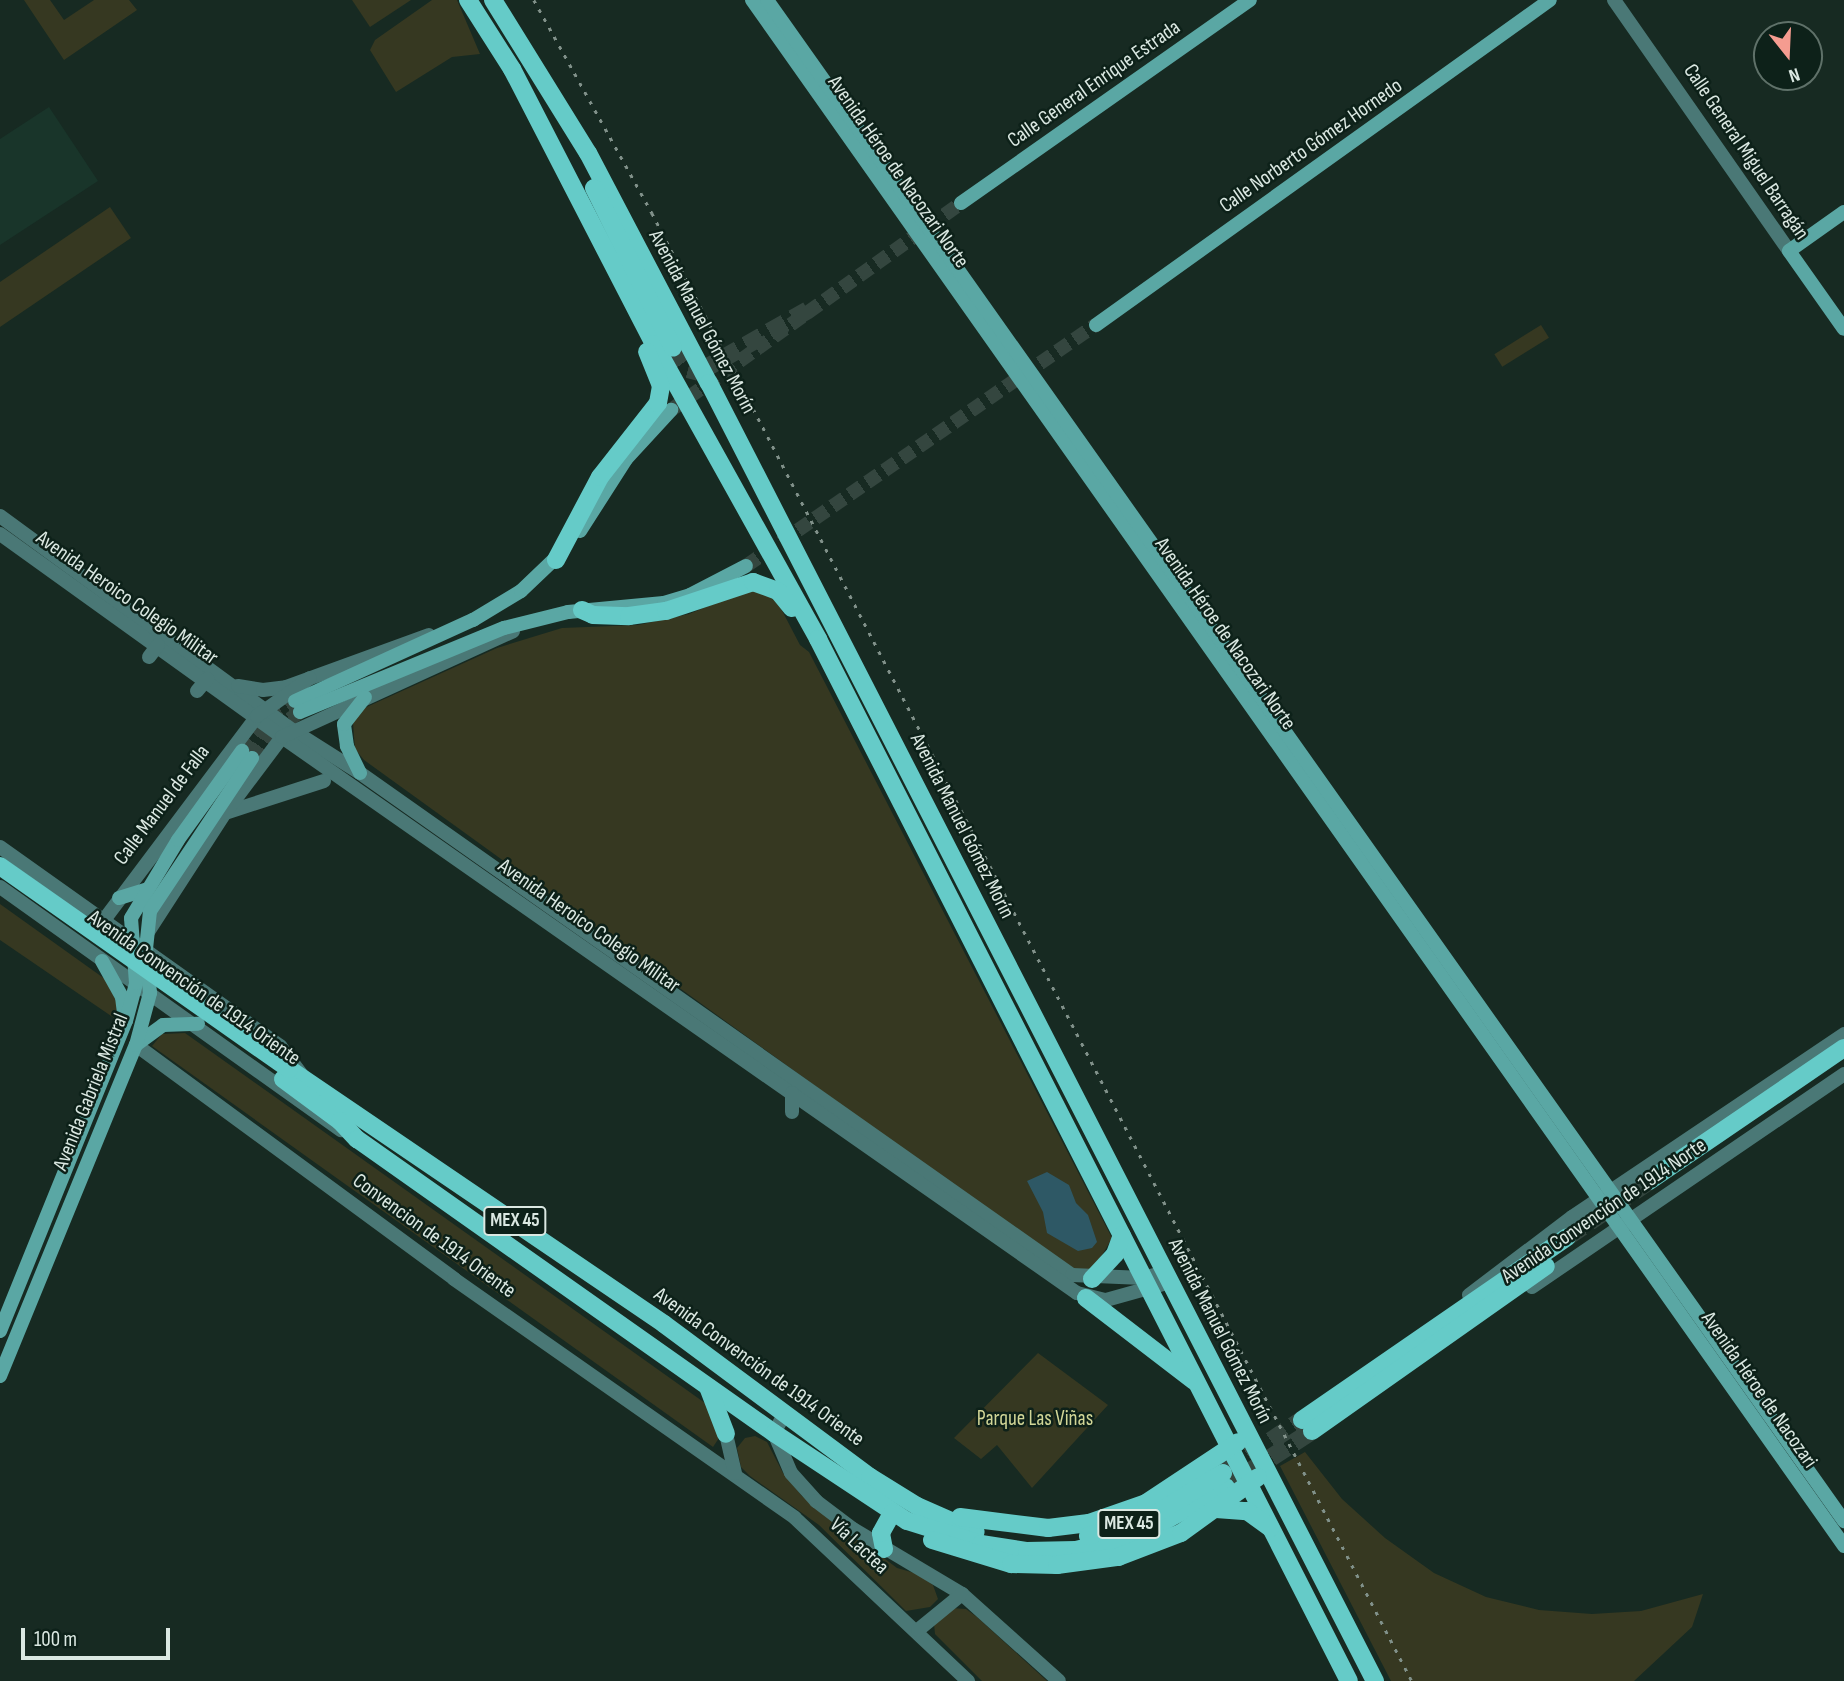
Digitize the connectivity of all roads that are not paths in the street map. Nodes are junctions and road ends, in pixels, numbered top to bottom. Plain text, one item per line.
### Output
1 (468, 0) edge
2 (493, 0) edge
3 (752, 0) edge
4 (767, 0) edge
5 (1250, 0) edge
6 (1550, 0) edge
7 (1614, 0) edge
8 (588, 153) junction
9 (961, 203) tunnel mouth
10 (1844, 212) edge
11 (1788, 251) junction
12 (1096, 325) tunnel mouth
13 (1844, 329) edge
14 (646, 339) junction
15 (673, 348) tunnel mouth
16 (671, 410) tunnel mouth
17 (0, 516) edge
18 (0, 534) edge
19 (556, 560) junction
20 (746, 566) tunnel mouth
21 (582, 610) junction
22 (536, 619) junction
23 (473, 620) junction
24 (818, 639) junction
25 (158, 645) junction
26 (149, 657) dead end
27 (310, 678) junction
28 (207, 679) junction
29 (233, 685) junction
30 (197, 691) dead end
31 (365, 697) junction
32 (261, 711) junction
33 (287, 734) junction
34 (360, 773) junction
35 (324, 781) dead end
36 (225, 813) junction
37 (0, 847) edge
38 (0, 866) edge
39 (0, 879) edge
40 (0, 887) edge
41 (146, 890) junction
42 (119, 898) junction
43 (104, 920) junction
44 (964, 922) junction
45 (148, 932) junction
46 (132, 940) junction
47 (145, 949) junction
48 (102, 961) junction
49 (1016, 980) junction
50 (135, 983) junction
51 (150, 993) junction
52 (126, 1021) junction
53 (198, 1024) junction
54 (1844, 1034) edge
55 (136, 1045) junction
56 (1844, 1048) edge
57 (1844, 1063) edge
58 (286, 1074) junction
59 (1844, 1074) edge
60 (306, 1079) junction
61 (792, 1093) junction
62 (792, 1112) dead end
63 (357, 1139) junction
64 (1604, 1196) junction
65 (1625, 1226) junction
66 (1122, 1235) junction
67 (1167, 1277) junction
68 (1092, 1279) junction
69 (1146, 1284) junction
70 (1672, 1291) junction
71 (1086, 1297) junction
72 (0, 1331) edge
73 (1419, 1341) junction
74 (0, 1376) edge
75 (1387, 1380) junction
76 (1198, 1384) junction
77 (708, 1387) junction
78 (785, 1413) junction
79 (774, 1433) junction
80 (726, 1434) joint
81 (1247, 1437) junction
82 (1229, 1448) junction
83 (709, 1458) joint
84 (1266, 1472) junction
85 (735, 1473) junction
86 (1224, 1480) tunnel mouth
87 (1249, 1484) junction
88 (1216, 1509) junction
89 (906, 1513) junction
90 (1844, 1521) edge
91 (1276, 1533) junction
92 (1844, 1546) edge
93 (884, 1549) junction
94 (962, 1594) junction
95 (918, 1630) junction
96 (968, 1681) edge
97 (1059, 1681) edge
98 (1349, 1681) edge
99 (1375, 1681) edge

1 - 14 main road
2 - 8 main road, Avenida Manuel Gómez Morín
3 - 64 main road, Avenida Héroe de Nacozari Norte
4 - 64 main road, Avenida Héroe de Nacozari Norte
5 - 9 main road, Calle General Enrique Estrada
6 - 12 main road, Calle Norberto Gómez Hornedo
7 - 11 street, Calle General Miguel Barragán
8 - 15 main road
8 - 49 main road, Avenida Manuel Gómez Morín
10 - 11 main road
11 - 13 main road, Calle General Miguel Barragán
14 - 19 main road
14 - 24 main road, Avenida Manuel Gómez Morín
16 - 19 main road
17 - 29 street, Avenida Heroico Colegio Militar
18 - 25 street, Avenida Heroico Colegio Militar
19 - 23 main road
20 - 21 main road
21 - 22 main road
21 - 24 main road
22 - 23 main road
22 - 31 street
23 - 27 street
24 - 44 main road, Avenida Manuel Gómez Morín
25 - 26 street
25 - 28 street, Avenida Heroico Colegio Militar
27 - 29 street
27 - 32 street
28 - 30 street
28 - 32 street, Avenida Heroico Colegio Militar
29 - 32 street, Avenida Heroico Colegio Militar
31 - 33 street
31 - 34 main road
32 - 33 street, Avenida Heroico Colegio Militar
32 - 42 street, Calle Manuel de Falla
33 - 34 street, Avenida Heroico Colegio Militar
33 - 36 street
33 - 61 street, Avenida Heroico Colegio Militar
34 - 68 street, Avenida Heroico Colegio Militar
35 - 36 street
36 - 45 street
37 - 43 street, Avenida Convención de 1914 Oriente
38 - 58 main road, Avenida Convención de 1914 Oriente / MEX 45, bridge
39 - 58 main road, Avenida Convención de 1914 Oriente / MEX 45
40 - 48 street, Avenida Convención de 1914 Oriente
41 - 42 main road
41 - 45 main road, Avenida Gabriela Mistral
41 - 46 main road, Avenida Gabriela Mistral
42 - 43 street, Calle Manuel de Falla
43 - 46 street, Avenida Convención de 1914 Oriente
44 - 49 main road
44 - 66 main road, Avenida Manuel Gómez Morín
45 - 47 main road, Avenida Gabriela Mistral
46 - 47 street, Avenida Convención de 1914 Oriente
46 - 50 main road, Avenida Gabriela Mistral
47 - 51 main road, Avenida Gabriela Mistral
47 - 60 street, Avenida Convención de 1914 Oriente
48 - 50 street, Avenida Convención de 1914 Oriente
48 - 52 main road
49 - 67 main road, Avenida Manuel Gómez Morín
50 - 51 street, Avenida Convención de 1914 Oriente
50 - 52 main road, Avenida Gabriela Mistral
51 - 53 street, Avenida Convención de 1914 Oriente
51 - 55 main road, Avenida Gabriela Mistral
52 - 72 main road, Avenida Gabriela Mistral
53 - 55 main road
53 - 63 street, Avenida Convención de 1914 Oriente
54 - 64 street, Avenida Convención de 1914 Norte
55 - 74 main road, Avenida Gabriela Mistral
55 - 83 street, Convencion de 1914 Oriente
56 - 57 main road, Avenida Convención de 1914 Norte
58 - 60 main road, Avenida Convención de 1914 Oriente / MEX 45
58 - 63 main road, Avenida Convención de 1914 Oriente / MEX 45
59 - 65 street, Avenida Convención de 1914 Norte
60 - 78 main road, Avenida Convención de 1914 Oriente / MEX 45
61 - 62 street
61 - 71 street, Avenida Heroico Colegio Militar
63 - 77 main road, Avenida Convención de 1914 Oriente / MEX 45
64 - 65 main road, Avenida Héroe de Nacozari Norte
64 - 73 street, Avenida Convención de 1914 Norte
65 - 70 main road, Avenida Héroe de Nacozari Norte
65 - 75 street, Avenida Convención de 1914 Norte
66 - 68 main road
66 - 69 main road, Avenida Manuel Gómez Morín
67 - 69 street, Avenida Heroico Colegio Militar
67 - 81 main road, Avenida Manuel Gómez Morín
68 - 69 street, Avenida Heroico Colegio Militar
69 - 71 street, Avenida Heroico Colegio Militar
69 - 76 main road, Avenida Manuel Gómez Morín
70 - 90 main road, Avenida Héroe de Nacozari
70 - 92 main road, Avenida Héroe de Nacozari
71 - 76 main road
73 - 75 main road, Avenida Convención de 1914 Norte
73 - 75 main road, Avenida Convención de 1914 Norte
76 - 82 main road, Avenida Manuel Gómez Morín
77 - 79 main road, Avenida Convención de 1914 Oriente / MEX 45
77 - 80 main road
78 - 79 street
78 - 89 main road, Avenida Convención de 1914 Oriente / MEX 45
79 - 89 main road, Avenida Convención de 1914 Oriente / MEX 45
79 - 93 street
80 - 85 street
81 - 82 main road
81 - 84 main road, Avenida Manuel Gómez Morín
82 - 87 main road, Avenida Manuel Gómez Morín
82 - 89 main road
83 - 85 street, Vía Lactea
84 - 87 main road
84 - 99 main road, Avenida Manuel Gómez Morín
85 - 95 street, Vía Lactea
86 - 89 main road, Avenida Convención de 1914 Oriente / MEX 45
87 - 88 main road
87 - 91 main road, Avenida Manuel Gómez Morín
88 - 89 main road
88 - 91 main road
89 - 93 main road
91 - 98 main road, Avenida Manuel Gómez Morín
93 - 94 street
94 - 95 street
94 - 97 street
95 - 96 street, Vía Lactea

